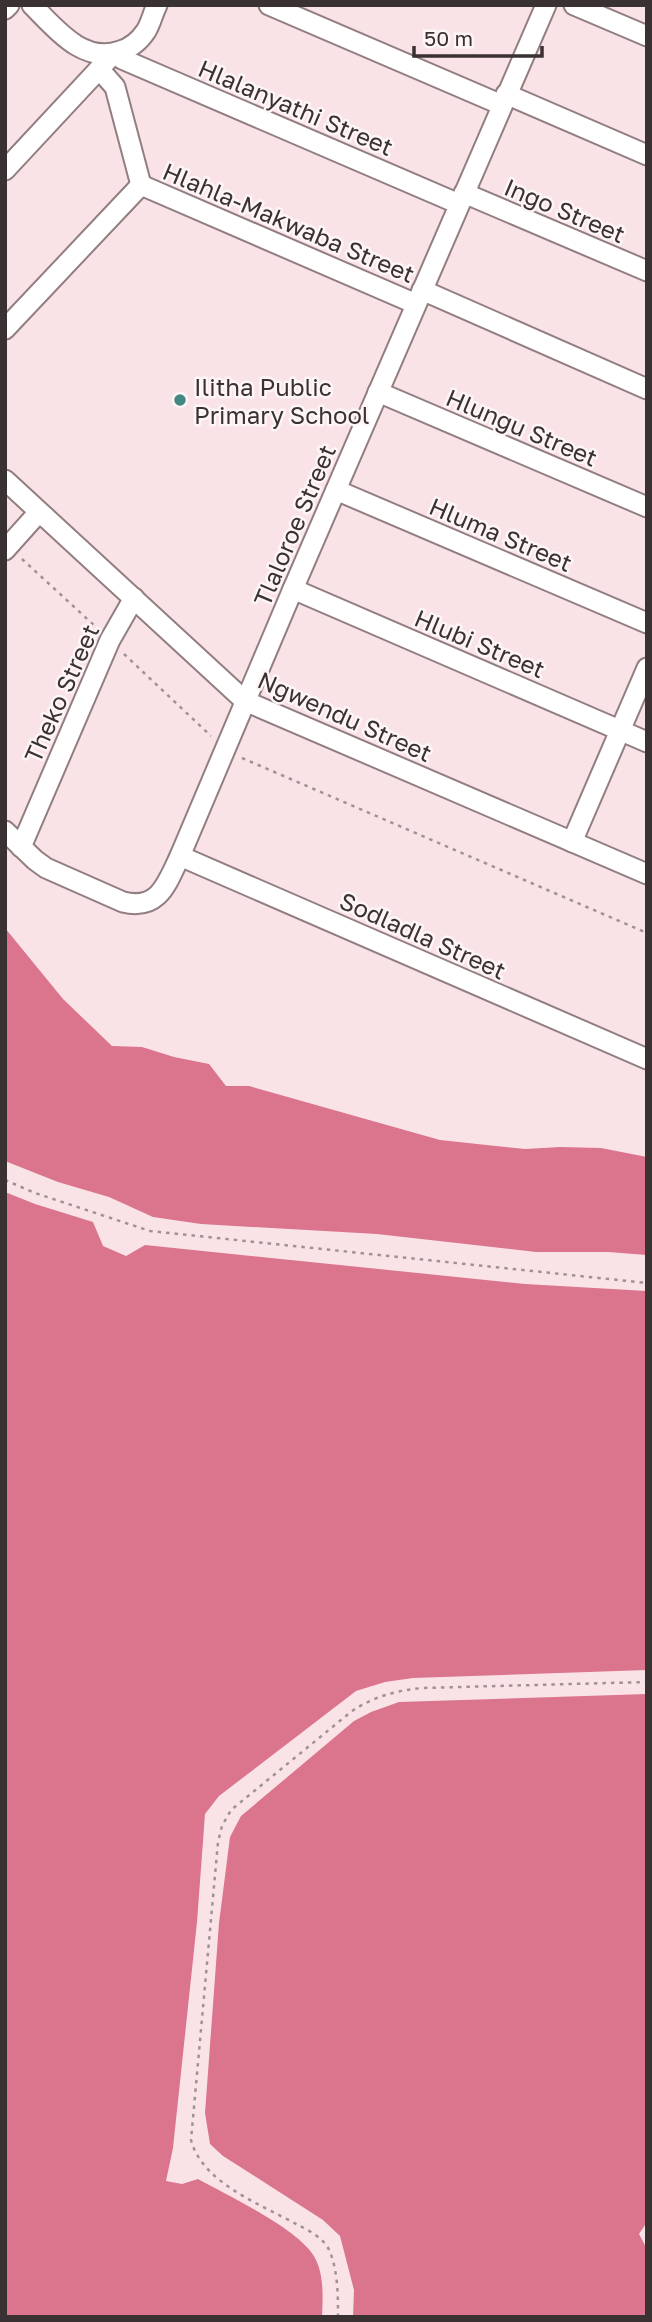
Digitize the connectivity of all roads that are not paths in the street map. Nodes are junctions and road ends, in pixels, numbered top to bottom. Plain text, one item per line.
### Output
1 (9, 5) edge
2 (32, 5) edge
3 (157, 5) edge
4 (269, 5) edge
5 (574, 5) edge
6 (544, 6) edge
7 (5, 9) edge
8 (647, 36) edge
9 (114, 53) junction
10 (99, 69) junction
11 (504, 100) junction
12 (647, 155) edge
13 (5, 170) edge
14 (141, 185) junction
15 (462, 199) junction
16 (647, 271) edge
17 (419, 297) junction
18 (5, 329) edge
19 (647, 389) edge
20 (378, 392) junction
21 (5, 480) edge
22 (335, 490) junction
23 (647, 507) edge
24 (40, 512) junction
25 (7, 548) edge
26 (293, 589) junction
27 (134, 598) junction
28 (647, 623) edge
29 (647, 668) edge
30 (245, 701) junction
31 (620, 731) junction
32 (647, 742) edge
33 (5, 831) edge
34 (572, 842) junction
35 (21, 847) junction
36 (180, 856) junction
37 (647, 874) edge
38 (647, 1059) edge

1 - 7 street
2 - 9 street, Hlalanyathi Street
3 - 9 street
4 - 11 street
5 - 8 street
6 - 11 street, Tlaloroe Street
9 - 10 street
9 - 15 street, Hlalanyathi Street
10 - 13 street
10 - 14 street, Hlahla-Makwaba Street
11 - 12 street
11 - 15 street, Tlaloroe Street
14 - 17 street, Hlahla-Makwaba Street
14 - 18 street
15 - 16 street, Ingo Street
15 - 17 street, Tlaloroe Street
17 - 19 street, Hlahla-Makwaba Street
17 - 20 street, Tlaloroe Street
20 - 22 street, Tlaloroe Street
20 - 23 street, Hlungu Street
21 - 24 street, Ngwendu Street
22 - 26 street, Tlaloroe Street
22 - 28 street, Hluma Street
24 - 25 street
24 - 27 street, Ngwendu Street
26 - 30 street, Tlaloroe Street
26 - 31 street, Hlubi Street
27 - 30 street, Ngwendu Street
27 - 35 street, Theko Street
29 - 31 street
30 - 34 street, Ngwendu Street
30 - 36 street, Tlaloroe Street
31 - 32 street, Hlubi Street
31 - 34 street
33 - 35 street
34 - 37 street, Ngwendu Street
35 - 36 street, Tlaloroe Street
36 - 38 street, Sodladla Street

